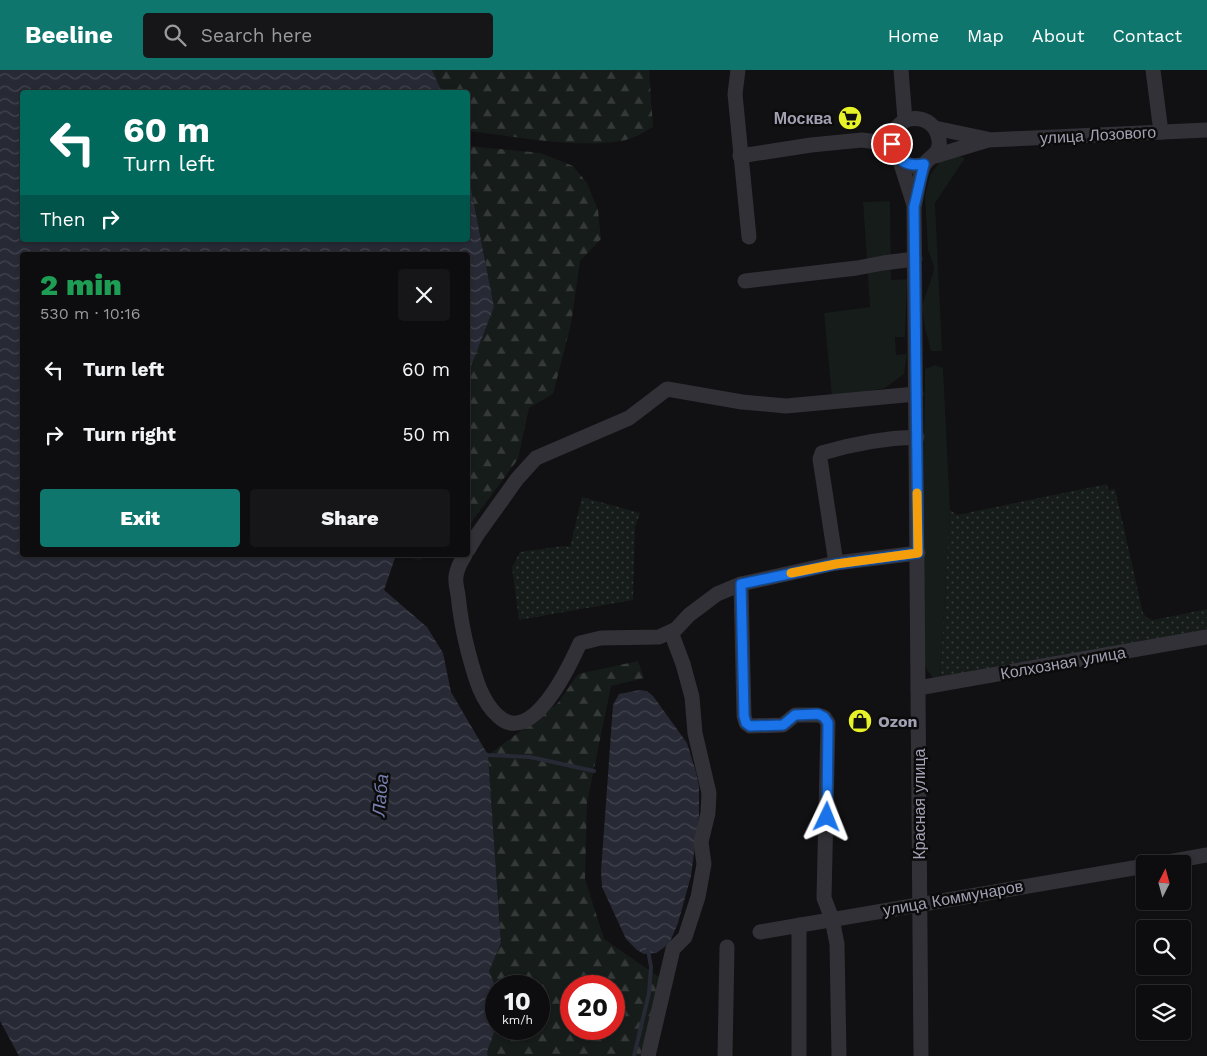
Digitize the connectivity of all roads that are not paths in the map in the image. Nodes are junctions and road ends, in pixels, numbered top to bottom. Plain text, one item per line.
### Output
1 (738, 70) edge
2 (901, 70) edge
3 (1154, 70) edge
4 (905, 120) junction
5 (935, 128) junction
6 (1207, 130) edge
7 (1161, 132) junction
8 (988, 140) junction
9 (892, 144) junction
10 (740, 156) junction
11 (930, 160) junction
12 (900, 161) junction
13 (914, 207) junction
14 (749, 237) dead end
15 (915, 259) junction
16 (745, 281) dead end
17 (916, 394) junction
18 (916, 436) junction
19 (470, 547) edge
20 (918, 553) junction
21 (464, 557) edge
22 (836, 564) junction
23 (741, 584) junction
24 (671, 632) junction
25 (1207, 637) edge
26 (918, 688) junction
27 (1207, 855) edge
28 (1191, 858) edge
29 (1136, 868) edge
30 (920, 904) junction
31 (832, 918) junction
32 (799, 925) junction
33 (760, 932) dead end
34 (727, 947) dead end
35 (648, 1056) edge
36 (725, 1056) edge
37 (799, 1056) edge
38 (839, 1056) edge
39 (921, 1056) edge

1 - 10 street
2 - 4 street
3 - 7 street
4 - 5 street
4 - 9 street
5 - 8 street, улица Лозового
5 - 11 street, Красная улица
6 - 7 street, улица Лозового
7 - 8 street, улица Лозового
8 - 11 street, улица Лозового
9 - 10 street
9 - 12 street, Красная улица
10 - 14 street
11 - 12 street
11 - 13 street, Красная улица
12 - 13 street, Красная улица
13 - 15 street, Красная улица
15 - 16 street
15 - 17 street, Красная улица
17 - 18 street, Красная улица
17 - 19 street
18 - 20 street, Красная улица
18 - 22 street
20 - 22 street
20 - 26 street, Красная улица
21 - 24 street
22 - 23 street
23 - 24 street
23 - 31 street
24 - 35 street
25 - 26 street, Колхозная улица
26 - 30 street, Красная улица
27 - 28 street
29 - 30 street, улица Коммунаров
30 - 31 street, улица Коммунаров
30 - 39 street, Красная улица
31 - 32 street, улица Коммунаров
31 - 38 street
32 - 33 street, улица Коммунаров
32 - 37 street
34 - 36 street

